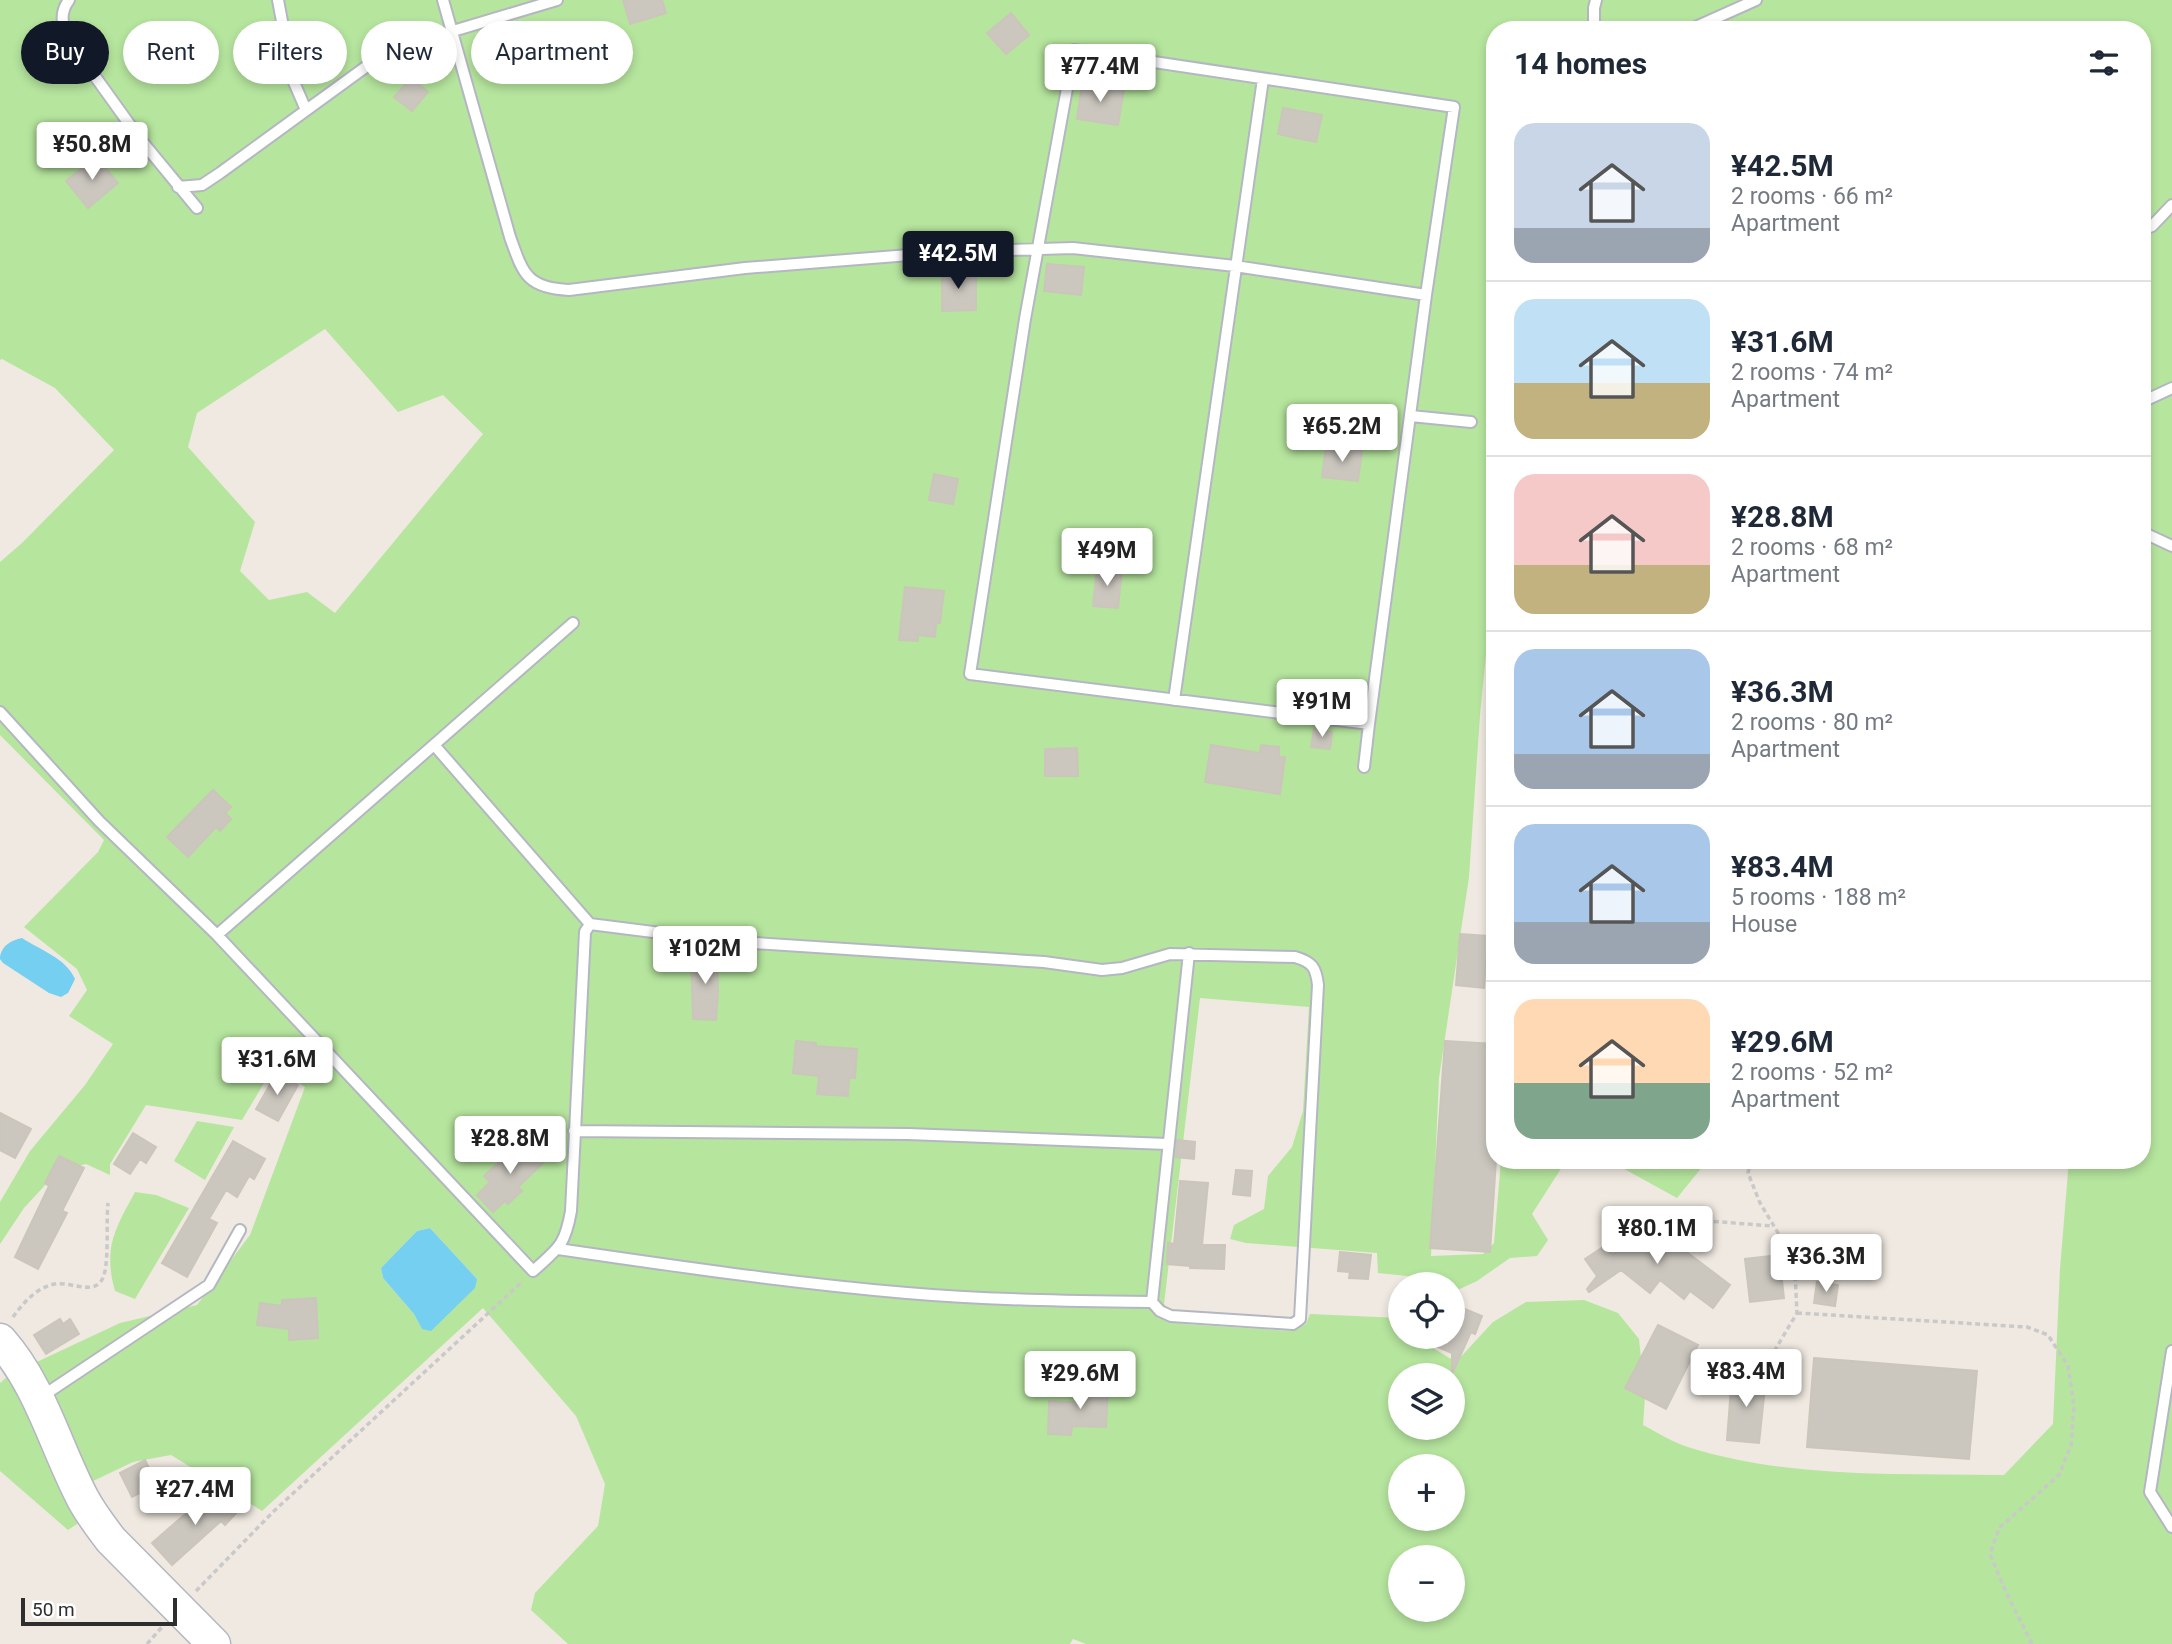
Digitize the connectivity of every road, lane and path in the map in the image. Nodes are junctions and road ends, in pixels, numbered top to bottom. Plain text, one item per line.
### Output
1 (69, 0) edge
2 (278, 0) edge
3 (443, 0) edge
4 (556, 0) edge
5 (1596, 0) edge
6 (1756, 0) edge
7 (450, 21) edge
8 (1594, 21) edge
9 (1709, 21) edge
10 (457, 30) edge
11 (457, 45) edge
12 (361, 70) edge
13 (1263, 79) junction
14 (306, 110) junction
15 (178, 187) junction
16 (2172, 205) edge
17 (197, 208) dead end
18 (2151, 226) edge
19 (1037, 248) junction
20 (1234, 266) junction
21 (1426, 295) junction
22 (2172, 388) edge
23 (2151, 398) edge
24 (1411, 416) junction
25 (1471, 422) dead end
26 (2151, 536) edge
27 (2172, 546) edge
28 (573, 623) dead end
29 (1174, 700) junction
30 (0, 712) edge
31 (1368, 724) junction
32 (435, 746) junction
33 (1364, 767) dead end
34 (590, 924) junction
35 (217, 935) junction
36 (1189, 953) junction
37 (575, 1131) junction
38 (1167, 1144) junction
39 (1749, 1169) edge
40 (108, 1203) dead end
41 (1681, 1213) dead end
42 (1774, 1226) junction
43 (240, 1230) dead end
44 (558, 1249) junction
45 (533, 1271) junction
46 (1152, 1302) junction
47 (1797, 1313) junction
48 (4, 1333) edge
49 (2172, 1351) edge
50 (1769, 1360) dead end
51 (39, 1399) junction
52 (2172, 1527) edge
53 (178, 1610) junction
54 (214, 1644) edge
55 (2032, 1644) edge

1 - 15 lane
2 - 14 lane
3 - 7 lane
4 - 10 lane
5 - 8 lane
6 - 9 lane
11 - 19 lane
12 - 14 lane
13 - 19 lane
13 - 20 lane
13 - 21 lane
14 - 15 lane
15 - 17 lane
16 - 18 lane
19 - 20 lane
19 - 29 lane
20 - 21 lane
20 - 29 lane
21 - 24 lane
22 - 23 lane
24 - 25 lane
24 - 31 lane
26 - 27 lane
28 - 32 lane
29 - 31 lane
30 - 35 lane
31 - 33 lane
32 - 34 lane
32 - 35 lane
34 - 36 lane
34 - 37 lane
35 - 45 lane
36 - 38 lane
36 - 46 lane
37 - 38 lane
37 - 44 lane
38 - 46 lane
39 - 42 path
40 - 48 path
41 - 42 path
42 - 47 path
43 - 51 lane
44 - 45 lane
44 - 46 lane
45 - 53 path
47 - 50 path
47 - 55 path
48 - 51 street
49 - 52 lane
51 - 53 street
53 - 54 street

